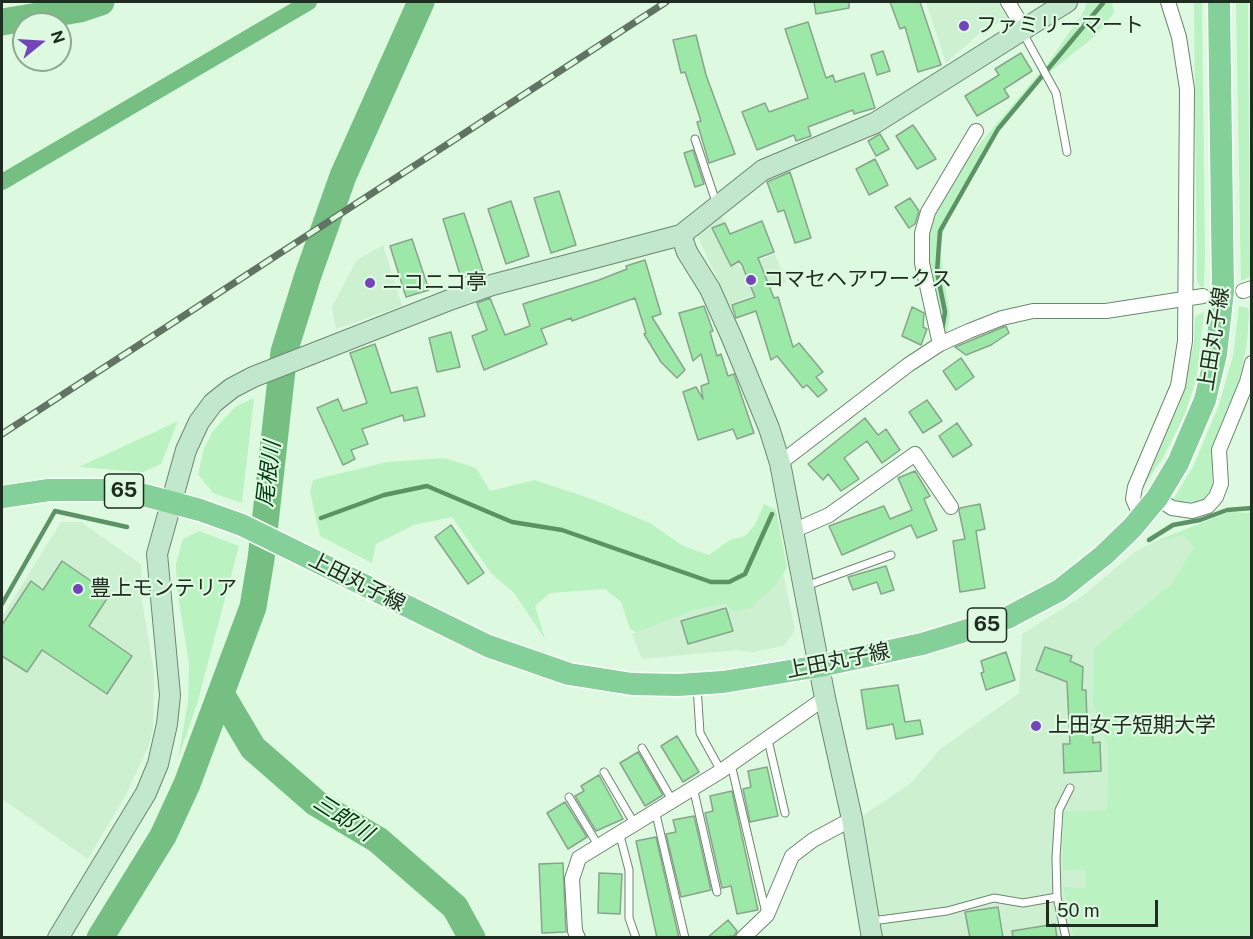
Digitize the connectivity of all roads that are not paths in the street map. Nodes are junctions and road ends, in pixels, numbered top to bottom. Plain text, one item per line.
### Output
1 (1008, 2) edge
2 (1067, 2) edge
3 (1168, 2) edge
4 (1219, 2) edge
5 (1023, 30) junction
6 (976, 131) dead end
7 (695, 139) dead end
8 (1068, 152) dead end
9 (718, 207) junction
10 (681, 235) junction
11 (1203, 296) dead end
12 (1187, 297) junction
13 (940, 344) junction
14 (1251, 363) edge
15 (1249, 384) edge
16 (780, 463) junction
17 (2, 497) edge
18 (1157, 498) junction
19 (170, 501) junction
20 (951, 507) dead end
21 (1141, 517) junction
22 (793, 531) junction
23 (891, 555) dead end
24 (804, 587) junction
25 (820, 666) junction
26 (697, 684) junction
27 (825, 698) junction
28 (768, 740) junction
29 (642, 748) dead end
30 (726, 767) junction
31 (603, 772) dead end
32 (693, 787) junction
33 (1070, 788) dead end
34 (569, 797) dead end
35 (672, 800) junction
36 (655, 810) junction
37 (785, 813) dead end
38 (852, 819) junction
39 (634, 823) junction
40 (619, 832) junction
41 (598, 845) junction
42 (717, 892) dead end
43 (1057, 897) junction
44 (767, 915) junction
45 (870, 930) edge
46 (58, 938) edge
47 (578, 938) edge
48 (636, 938) edge
49 (685, 938) edge
50 (743, 938) edge
51 (1066, 938) edge

1 - 5 street
2 - 5 street
3 - 12 street
4 - 18 main road, 上田丸子線 / 65
5 - 8 lane
5 - 9 street
6 - 13 street
7 - 9 lane
9 - 10 street
10 - 16 street
10 - 19 street
11 - 12 street
12 - 13 street
12 - 21 street
13 - 16 street
14 - 15 street
15 - 18 street
16 - 22 street
17 - 19 main road, 上田丸子線 / 65
18 - 21 main road, 上田丸子線 / 65
19 - 26 main road, 上田丸子線 / 65
19 - 46 street
20 - 22 street
21 - 25 main road, 上田丸子線 / 65
22 - 24 street
23 - 24 lane
24 - 25 street
25 - 26 main road, 上田丸子線 / 65
25 - 27 street
26 - 30 lane
27 - 28 street
27 - 38 street
28 - 30 street
28 - 37 lane
29 - 35 lane
30 - 32 street
30 - 44 lane
31 - 39 lane
32 - 35 street
32 - 42 lane
33 - 43 lane
34 - 41 lane
35 - 36 street
36 - 39 street
36 - 49 lane
38 - 44 street
38 - 45 street
39 - 40 street
40 - 41 street
40 - 48 lane
41 - 47 street
43 - 45 lane
43 - 51 lane
44 - 50 street

